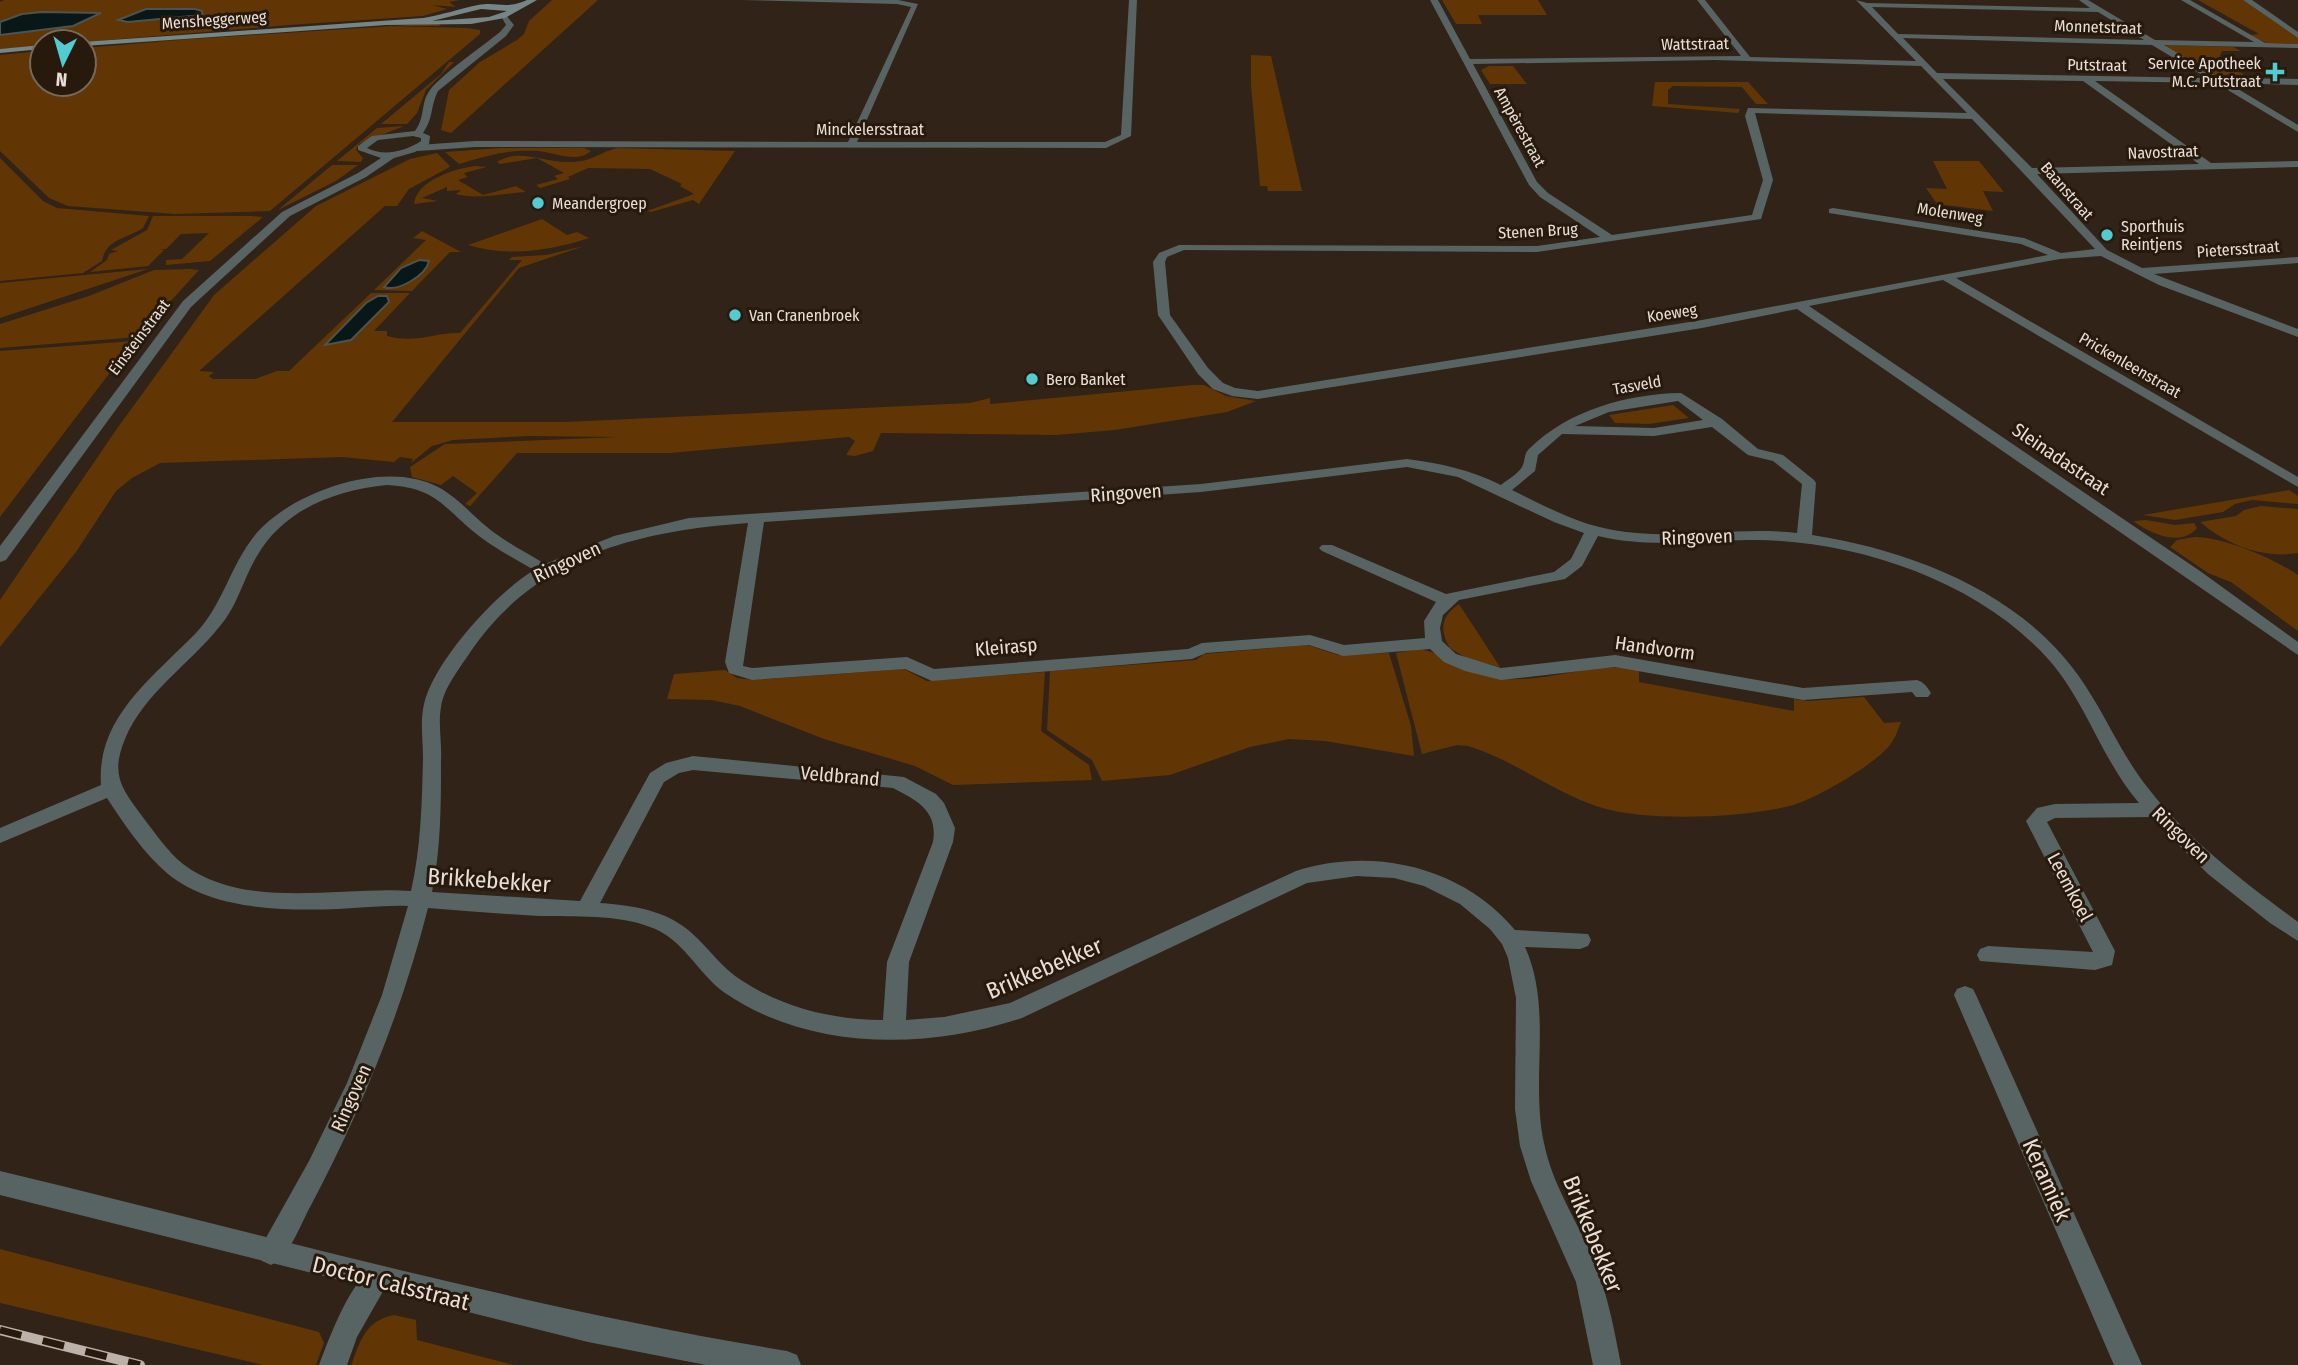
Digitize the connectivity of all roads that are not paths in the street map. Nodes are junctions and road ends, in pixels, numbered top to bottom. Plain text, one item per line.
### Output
1 (522, 0) edge
2 (533, 0) edge
3 (746, 0) edge
4 (1133, 0) edge
5 (1434, 0) edge
6 (1701, 0) edge
7 (1990, 0) edge
8 (2083, 0) edge
9 (2185, 0) edge
10 (2247, 0) edge
11 (1863, 2) edge
12 (2001, 8) junction
13 (2098, 10) junction
14 (507, 11) junction
15 (460, 18) junction
16 (490, 20) junction
17 (506, 29) junction
18 (1898, 36) junction
19 (2298, 36) edge
20 (98, 43) edge
21 (2150, 43) junction
22 (2264, 46) junction
23 (2298, 46) edge
24 (28, 48) edge
25 (0, 51) edge
26 (1747, 58) junction
27 (1466, 62) junction
28 (1925, 64) junction
29 (1937, 76) junction
30 (2086, 79) junction
31 (2214, 81) junction
32 (2298, 82) edge
33 (427, 113) junction
34 (1976, 116) junction
35 (2298, 130) edge
36 (397, 133) junction
37 (417, 134) junction
38 (427, 141) junction
39 (475, 144) junction
40 (851, 145) junction
41 (418, 148) junction
42 (371, 154) junction
43 (393, 154) junction
44 (2298, 164) edge
45 (2210, 167) junction
46 (2029, 171) junction
47 (347, 180) junction
48 (1833, 211) dead end
49 (1612, 240) junction
50 (2103, 252) junction
51 (2060, 256) junction
52 (2298, 260) edge
53 (2139, 272) junction
54 (1945, 276) junction
55 (1798, 305) junction
56 (2298, 332) edge
57 (1245, 395) joint
58 (1717, 422) junction
59 (1560, 430) junction
60 (2298, 483) edge
61 (1504, 490) junction
62 (757, 517) junction
63 (1593, 531) junction
64 (1804, 539) junction
65 (1327, 548) dead end
66 (0, 557) edge
67 (543, 569) junction
68 (1447, 601) junction
69 (1434, 643) junction
70 (2298, 650) edge
71 (1922, 693) dead end
72 (111, 789) junction
73 (2155, 810) junction
74 (0, 836) edge
75 (420, 900) junction
76 (586, 911) junction
77 (2298, 933) edge
78 (1509, 938) junction
79 (1580, 940) dead end
80 (1988, 955) dead end
81 (1965, 995) dead end
82 (894, 1029) junction
83 (0, 1183) edge
84 (271, 1252) junction
85 (377, 1279) junction
86 (333, 1365) edge
87 (787, 1365) edge
88 (1607, 1365) edge
89 (2128, 1365) edge

1 - 14 main road
2 - 14 main road
3 - 40 street
4 - 40 street, Minckelersstraat
5 - 27 street, Ampèrestraat
6 - 26 street
7 - 12 street
8 - 13 street
9 - 22 street
10 - 19 street
11 - 12 street
11 - 18 street, Baanstraat
12 - 13 street
13 - 21 street
14 - 15 main road
14 - 16 main road
14 - 17 street
15 - 16 main road
15 - 20 main road, Mensheggerweg
16 - 17 street
17 - 33 street
18 - 21 street, Monnetstraat
18 - 28 street, Baanstraat
21 - 22 street, Monnetstraat
21 - 31 street
22 - 23 street, Monnetstraat
24 - 25 main road
26 - 27 street, Wattstraat
26 - 28 street, Wattstraat
27 - 49 street, Ampèrestraat
28 - 29 street, Baanstraat
29 - 30 street, Putstraat
29 - 34 street, Baanstraat
30 - 31 street, Putstraat
30 - 45 street
31 - 32 street, Putstraat
31 - 35 street
33 - 36 street
33 - 37 street
34 - 46 street, Baanstraat
34 - 49 street, Stenen Brug
36 - 37 street
36 - 42 street, Einsteinstraat
37 - 38 street
38 - 39 street, Minckelersstraat
38 - 41 street
39 - 40 street, Minckelersstraat
39 - 41 street, Minckelersstraat
41 - 43 street
42 - 43 street
42 - 47 street, Einsteinstraat
43 - 47 street, Einsteinstraat
44 - 45 street, Navostraat
45 - 46 street, Navostraat
46 - 50 street, Baanstraat
47 - 66 street, Einsteinstraat
48 - 51 street, Molenweg
49 - 57 street, Stenen Brug
50 - 51 street, Koeweg
50 - 53 street, Baanstraat
51 - 54 street, Koeweg
52 - 53 street, Pietersstraat
53 - 56 street, Baanstraat
54 - 55 street, Koeweg
54 - 60 street, Prickenleenstraat
55 - 57 street, Koeweg
55 - 70 street, Sleinadastraat
58 - 59 street
58 - 59 street, Tasveld
58 - 64 street, Tasveld
59 - 61 street, Tasveld
61 - 62 street, Ringoven
61 - 63 street, Ringoven
62 - 67 street, Ringoven
62 - 69 street, Kleirasp
63 - 64 street, Ringoven
63 - 68 street
64 - 73 street, Ringoven
65 - 68 street
67 - 72 street
67 - 75 street, Ringoven
68 - 69 street
69 - 71 street, Handvorm
72 - 74 street
72 - 75 street, Brikkebekker
73 - 77 street, Ringoven
73 - 80 street, Leemkoel
75 - 76 street, Brikkebekker
75 - 84 street, Ringoven
76 - 82 street, Brikkebekker
76 - 82 street, Veldbrand
78 - 79 street
78 - 82 street, Brikkebekker
78 - 88 street, Brikkebekker
81 - 89 street, Keramiek
83 - 84 street, Doctor Calsstraat
84 - 85 street, Doctor Calsstraat
85 - 86 street
85 - 87 street, Doctor Calsstraat

